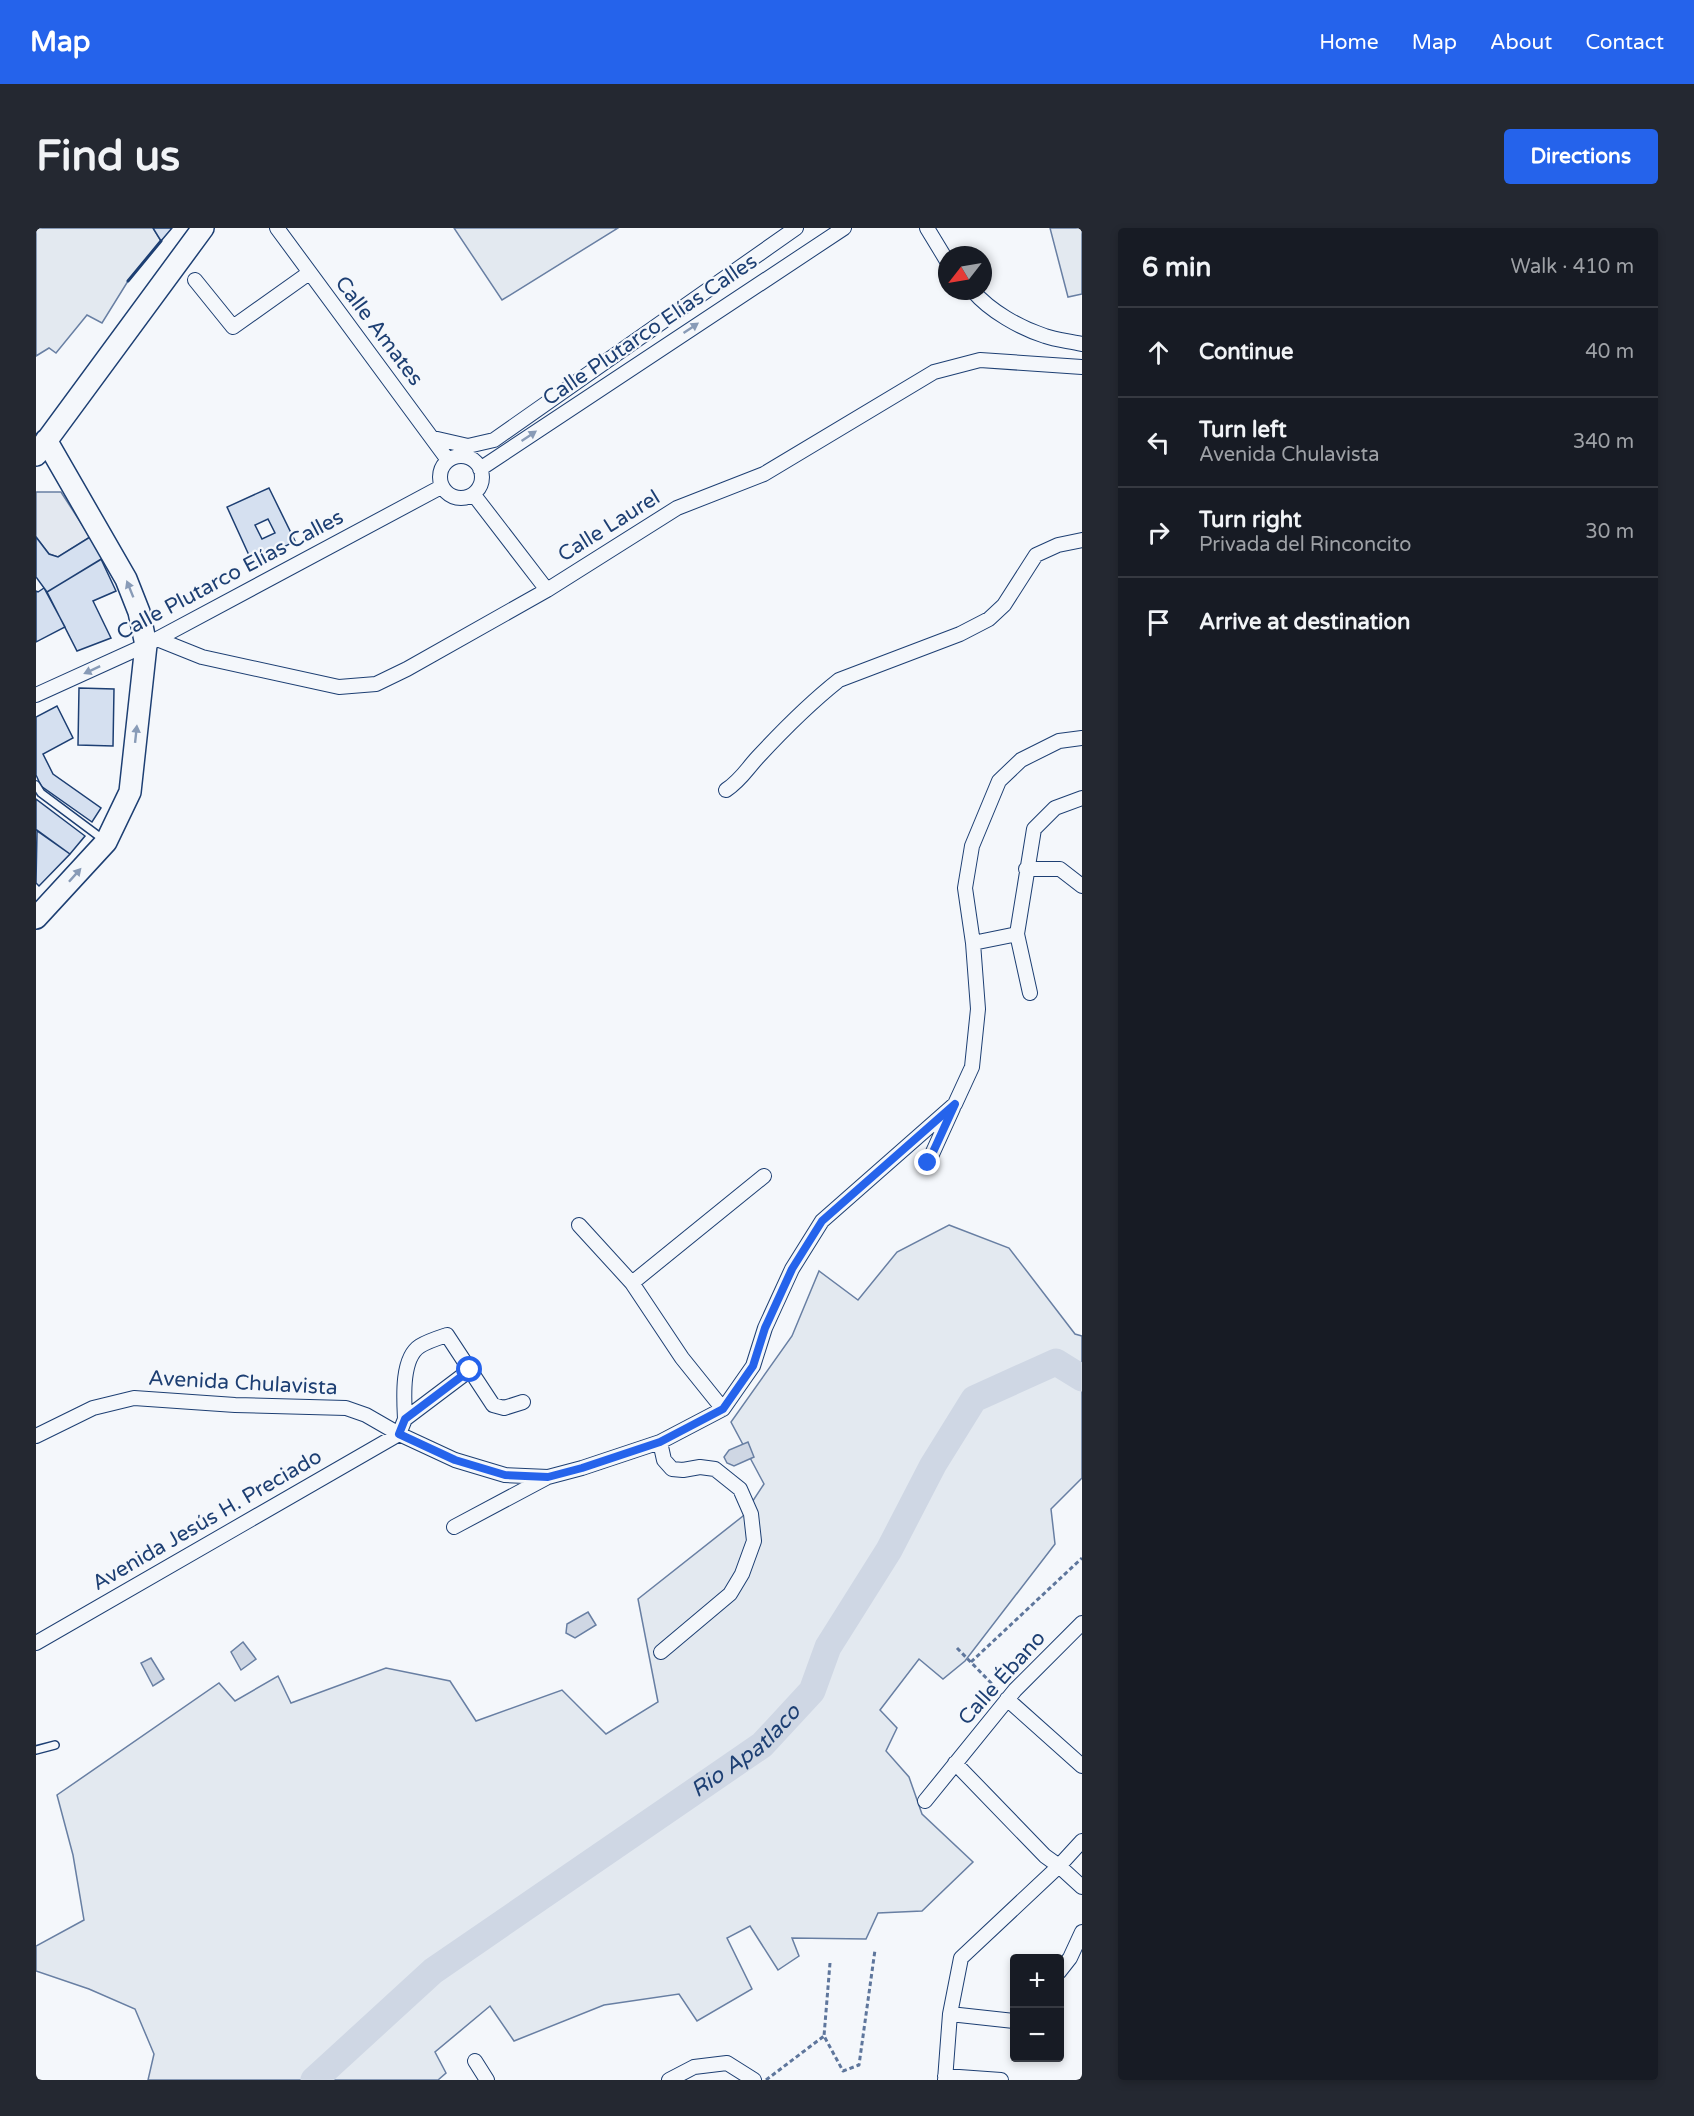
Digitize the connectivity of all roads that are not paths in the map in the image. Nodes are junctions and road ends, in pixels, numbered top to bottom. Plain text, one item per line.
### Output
1 (203, 228) edge
2 (277, 228) edge
3 (796, 228) edge
4 (844, 228) edge
5 (927, 228) edge
6 (938, 246) edge
7 (309, 273) junction
8 (195, 280) dead end
9 (981, 300) edge
10 (1082, 344) edge
11 (1082, 367) edge
12 (433, 438) junction
13 (39, 446) edge
14 (448, 460) junction
15 (480, 469) junction
16 (441, 488) junction
17 (474, 495) junction
18 (1082, 540) edge
19 (547, 590) junction
20 (151, 642) junction
21 (36, 695) edge
22 (1082, 738) edge
23 (36, 785) edge
24 (726, 790) dead end
25 (1082, 798) edge
26 (106, 842) junction
27 (1026, 869) junction
28 (1082, 886) edge
29 (36, 918) edge
30 (1017, 934) junction
31 (973, 943) junction
32 (1030, 993) dead end
33 (955, 1104) junction
34 (928, 1163) dead end
35 (764, 1176) dead end
36 (579, 1225) dead end
37 (632, 1283) junction
38 (470, 1370) junction
39 (523, 1402) dead end
40 (723, 1409) junction
41 (405, 1419) junction
42 (399, 1434) junction
43 (36, 1436) edge
44 (660, 1442) junction
45 (548, 1477) junction
46 (454, 1527) dead end
47 (1082, 1623) edge
48 (36, 1643) edge
49 (661, 1652) dead end
50 (1006, 1699) junction
51 (55, 1744) dead end
52 (36, 1750) edge
53 (955, 1763) junction
54 (1082, 1766) edge
55 (925, 1801) dead end
56 (1082, 1841) edge
57 (1059, 1866) junction
58 (1082, 1887) edge
59 (1082, 1932) edge
60 (1064, 1966) edge
61 (950, 2014) junction
62 (1010, 2020) edge
63 (475, 2061) dead end
64 (945, 2078) edge
65 (487, 2080) edge
66 (669, 2080) edge
67 (754, 2080) edge
68 (1001, 2080) edge

1 - 13 main road
2 - 7 street, Calle Amates
3 - 12 street, Calle Plutarco Elías Calles
15 -> 4 street, Calle Plutarco Elías Calles
5 - 6 street
7 - 8 street
7 - 12 street, Calle Amates
9 - 10 street
11 - 19 street, Calle Laurel
12 - 14 street, Calle Amates
20 -> 13 main road
14 - 15 street
14 - 16 street
15 - 17 street
16 - 17 street
16 - 20 street, Calle Plutarco Elías Calles
17 - 19 street
18 - 24 street
19 - 20 street, Calle Laurel
20 -> 21 street, Calle Plutarco Elías Calles
26 -> 20 main road
22 - 31 street, Avenida Chulavista
23 - 26 lane
25 - 27 street
29 -> 26 main road
27 - 28 street
27 - 30 street
30 - 31 street
30 - 32 street
31 - 33 street, Avenida Chulavista
33 - 34 street
33 - 40 street, Avenida Chulavista
35 - 37 street
36 - 37 street
37 - 40 street
38 - 39 street
38 - 41 street
38 - 41 street
40 - 44 street, Avenida Chulavista
41 - 42 street
42 - 43 street, Avenida Chulavista
42 - 45 street, Avenida Chulavista
42 - 48 street, Avenida Jesús H. Preciado
44 - 45 street, Avenida Chulavista
44 - 49 street
45 - 46 street
47 - 50 street, Calle Ébano
50 - 53 street, Calle Ébano
50 - 54 street
51 - 52 lane
53 - 55 street, Calle Ébano
53 - 57 street
56 - 57 street
57 - 58 street
57 - 61 street
59 - 60 street
61 - 62 street
61 - 64 street
63 - 65 street
64 - 68 street
66 - 67 street

